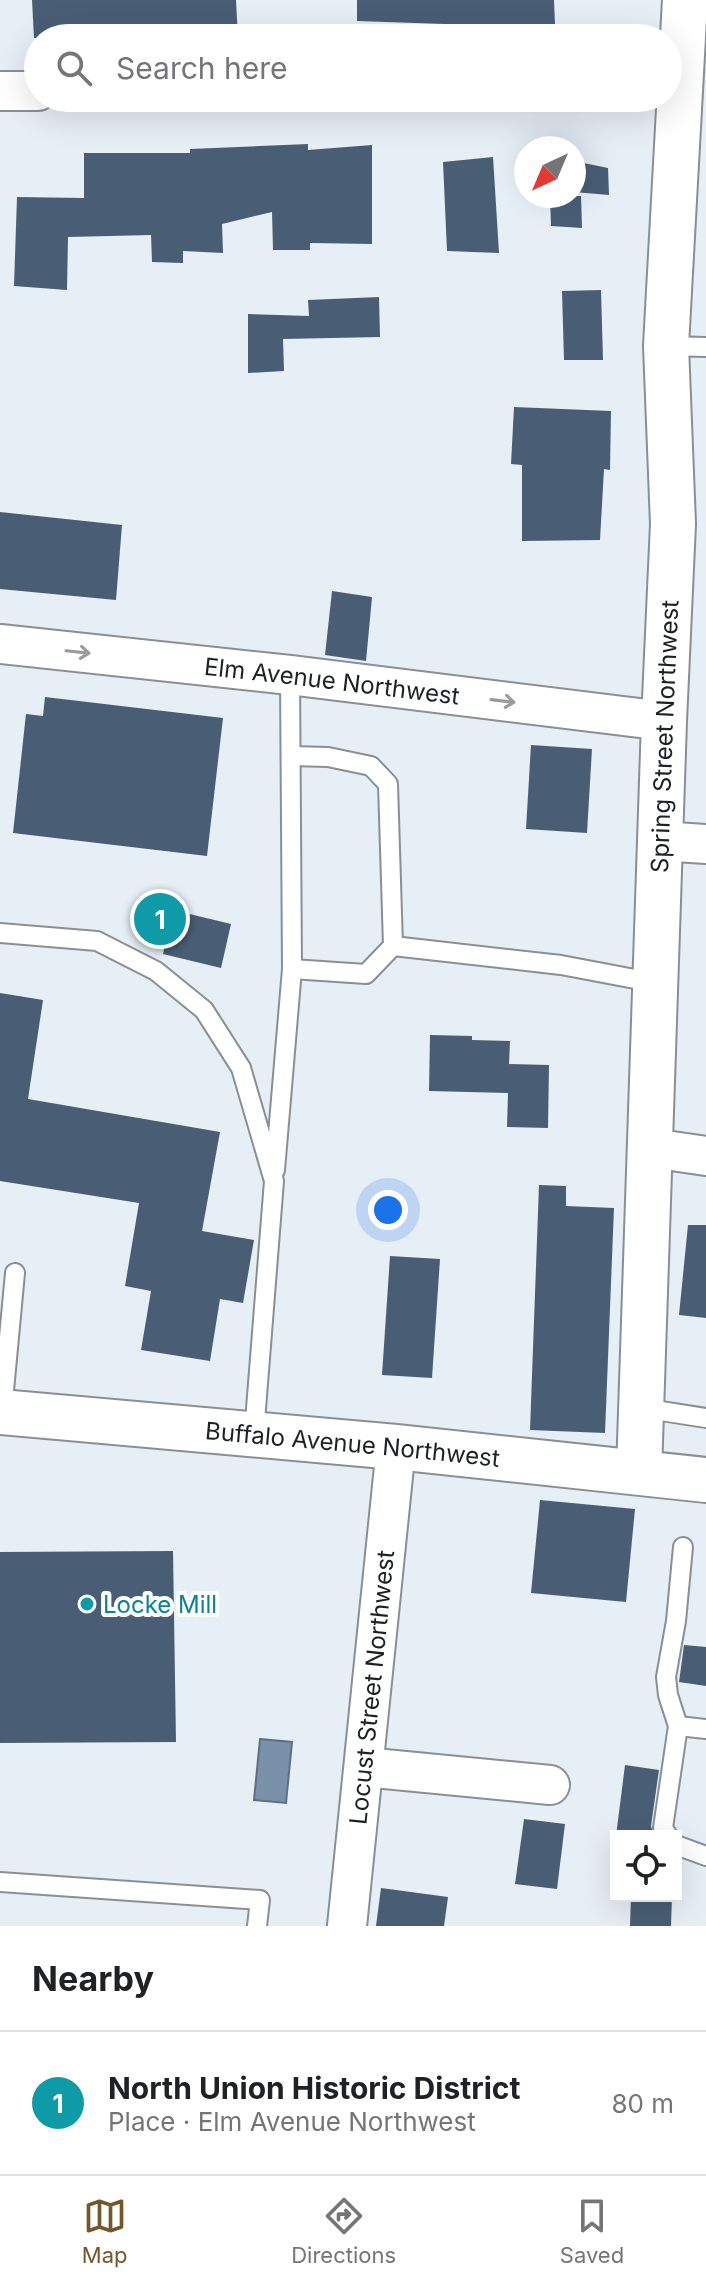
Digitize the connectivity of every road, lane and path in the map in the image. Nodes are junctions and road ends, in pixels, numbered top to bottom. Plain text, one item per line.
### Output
1 (685, 0) edge
2 (685, 85) edge
3 (0, 91) edge
4 (24, 91) edge
5 (686, 347) edge
6 (0, 644) edge
7 (290, 675) junction
8 (664, 721) junction
9 (291, 756) junction
10 (660, 841) junction
11 (706, 844) edge
12 (0, 933) edge
13 (393, 946) junction
14 (292, 969) junction
15 (656, 983) junction
16 (651, 1148) junction
17 (706, 1156) edge
18 (274, 1181) junction
19 (15, 1273) dead end
20 (641, 1408) junction
21 (1, 1412) edge
22 (706, 1418) edge
23 (254, 1435) junction
24 (396, 1447) junction
25 (639, 1472) junction
26 (706, 1480) edge
27 (683, 1547) dead end
28 (678, 1726) junction
29 (706, 1729) edge
30 (364, 1767) junction
31 (550, 1785) dead end
32 (664, 1830) edge
33 (682, 1847) edge
34 (706, 1856) edge
35 (0, 1882) edge
36 (257, 1926) edge
37 (347, 1926) edge

1 - 2 street, Spring Street Northwest
2 - 5 street, Spring Street Northwest
3 - 4 street
5 - 8 street, Spring Street Northwest
6 -> 7 street, Elm Avenue Northwest
7 -> 8 street, Elm Avenue Northwest
7 - 9 lane
8 - 10 street, Spring Street Northwest
9 - 13 lane
9 - 14 lane
10 - 11 street
10 - 15 street, Spring Street Northwest
12 - 18 lane
13 - 14 lane
13 - 15 lane
14 - 18 lane
15 - 16 street, Spring Street Northwest
16 - 17 street
16 - 20 street, Spring Street Northwest
18 - 23 lane
19 - 21 lane
20 - 22 lane
20 - 25 street, Spring Street Northwest
21 - 23 street, Buffalo Avenue Northwest
23 - 24 street, Buffalo Avenue Northwest
24 - 25 street, Buffalo Avenue Northwest
24 - 30 street, Locust Street Northwest
25 - 26 street, Buffalo Avenue Northwest
27 - 28 lane
28 - 29 lane
28 - 32 lane
30 - 31 street
30 - 37 street, Locust Street Northwest
33 - 34 lane
35 - 36 lane

